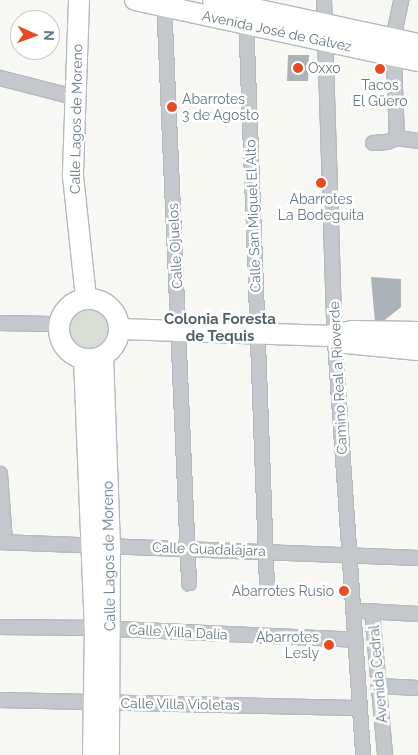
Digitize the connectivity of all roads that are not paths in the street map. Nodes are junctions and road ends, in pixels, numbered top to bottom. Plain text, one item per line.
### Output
1 (79, 0) edge
2 (136, 0) edge
3 (213, 0) edge
4 (324, 0) edge
5 (401, 0) edge
6 (163, 3) edge
7 (247, 10) edge
8 (323, 33) junction
9 (418, 44) edge
10 (394, 48) junction
11 (418, 61) edge
12 (0, 78) edge
13 (74, 97) junction
14 (397, 138) junction
15 (418, 141) edge
16 (373, 143) dead end
17 (86, 298) junction
18 (0, 323) edge
19 (58, 324) junction
20 (119, 329) junction
21 (179, 332) junction
22 (418, 332) edge
23 (257, 334) junction
24 (332, 337) junction
25 (418, 350) edge
26 (94, 358) junction
27 (0, 474) edge
28 (2, 542) edge
29 (101, 545) junction
30 (188, 549) junction
31 (268, 551) junction
32 (349, 554) junction
33 (418, 558) edge
34 (189, 583) dead end
35 (267, 587) dead end
36 (354, 610) junction
37 (372, 611) junction
38 (418, 614) edge
39 (0, 627) edge
40 (103, 629) junction
41 (356, 640) junction
42 (378, 686) junction
43 (418, 688) edge
44 (0, 700) edge
45 (103, 702) junction
46 (360, 708) junction
47 (93, 755) edge
48 (109, 755) edge
49 (363, 755) edge
50 (385, 755) edge

1 - 13 street, Calle Lagos de Moreno
2 - 6 street, Avenida José de Gálvez
3 - 7 street, Avenida José de Gálvez
4 - 8 street, Camino Real a Rioverde
5 - 10 street
6 - 7 street, Avenida José de Gálvez
6 - 21 street, Calle Ojuelos
7 - 8 street, Avenida José de Gálvez
7 - 23 street, Calle San Miguel El Alto
8 - 10 street, Avenida José de Gálvez
8 - 24 street, Camino Real a Rioverde
9 - 10 street, Avenida José de Gálvez
10 - 11 street, Avenida José de Gálvez
10 - 14 street
12 - 13 street
13 - 17 street, Calle Lagos de Moreno
14 - 15 street
14 - 16 street
17 - 19 street
17 - 20 street
18 - 19 street
19 - 26 street
20 - 21 street
20 - 26 street
21 - 23 street
21 - 30 street, Calle Ojuelos
22 - 24 street
23 - 24 street
23 - 31 street, Calle San Miguel El Alto
24 - 25 street
24 - 32 street, Camino Real a Rioverde
26 - 29 street, Calle Lagos de Moreno
27 - 28 street
28 - 29 street, Calle Guadalajara
29 - 30 street, Calle Guadalajara
29 - 40 street, Calle Lagos de Moreno
30 - 31 street, Calle Guadalajara
30 - 34 street, Calle Ojuelos
31 - 32 street, Calle Guadalajara
31 - 35 street, Calle San Miguel El Alto
32 - 33 street, Calle Guadalajara
32 - 36 street, Camino Real a Rioverde
36 - 37 street, Avenida Cedral
36 - 41 street, Camino Real a Rioverde
37 - 38 street
37 - 42 street, Avenida Cedral
39 - 40 street, Calle Villa Dalia
40 - 41 street, Calle Villa Dalia
40 - 45 street, Calle Lagos de Moreno
41 - 46 street, Camino Real a Rioverde
42 - 43 street
42 - 50 street, Avenida Cedral
44 - 45 street, Calle Villa Violetas
45 - 46 street, Calle Villa Violetas
45 - 47 street, Calle Lagos de Moreno
45 - 48 street, Calle Lagos de Moreno
46 - 49 street, Camino Real a Rioverde

